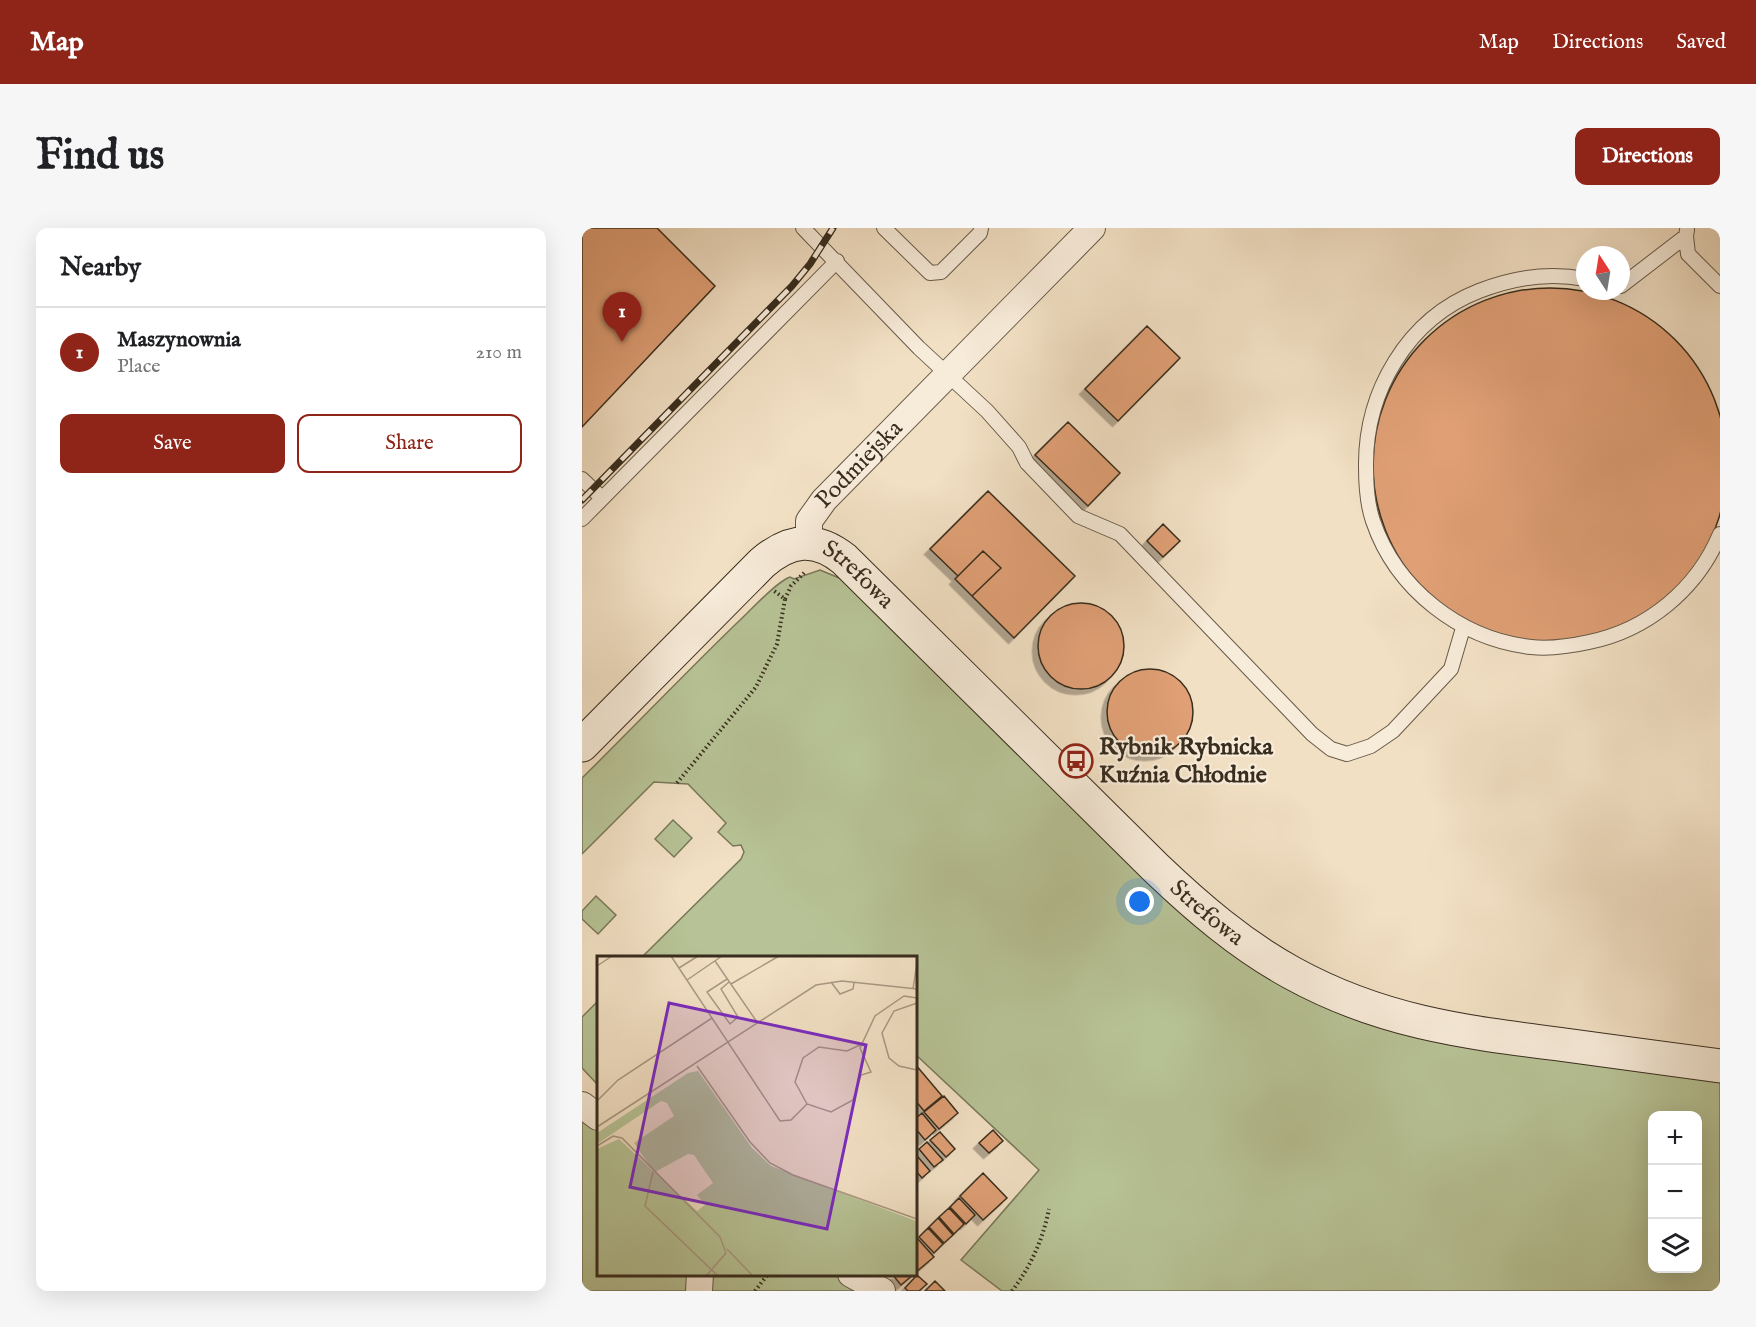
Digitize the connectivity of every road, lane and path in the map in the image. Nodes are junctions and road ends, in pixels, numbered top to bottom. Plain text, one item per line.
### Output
1 (803, 228) edge
2 (884, 228) edge
3 (981, 228) edge
4 (1088, 229) edge
5 (1687, 232) edge
6 (837, 261) junction
7 (1576, 277) edge
8 (1630, 279) edge
9 (1720, 286) edge
10 (948, 374) junction
11 (582, 478) edge
12 (602, 498) junction
13 (582, 519) edge
14 (1720, 534) edge
15 (809, 543) junction
16 (751, 573) junction
17 (1463, 628) junction
18 (582, 745) edge
19 (677, 783) dead end
20 (1720, 1066) edge
21 (582, 1105) edge
22 (597, 1116) edge
23 (1050, 1209) dead end
24 (700, 1276) edge
25 (767, 1276) edge
26 (853, 1276) edge
27 (699, 1291) edge
28 (755, 1291) edge
29 (882, 1291) edge
30 (1012, 1291) edge

1 - 6 lane
2 - 3 lane
4 - 10 street, Podmiejska
5 - 8 lane
5 - 9 lane
6 - 10 lane
6 - 12 lane
7 - 17 lane
10 - 15 street, Podmiejska
10 - 17 lane
11 - 12 lane
12 - 13 lane
14 - 17 lane
15 - 16 street, Podmiejska
15 - 20 street, Strefowa
16 - 18 street, Podmiejska
16 - 19 path
21 - 22 street
23 - 30 path
24 - 27 street
25 - 28 path
26 - 29 street

